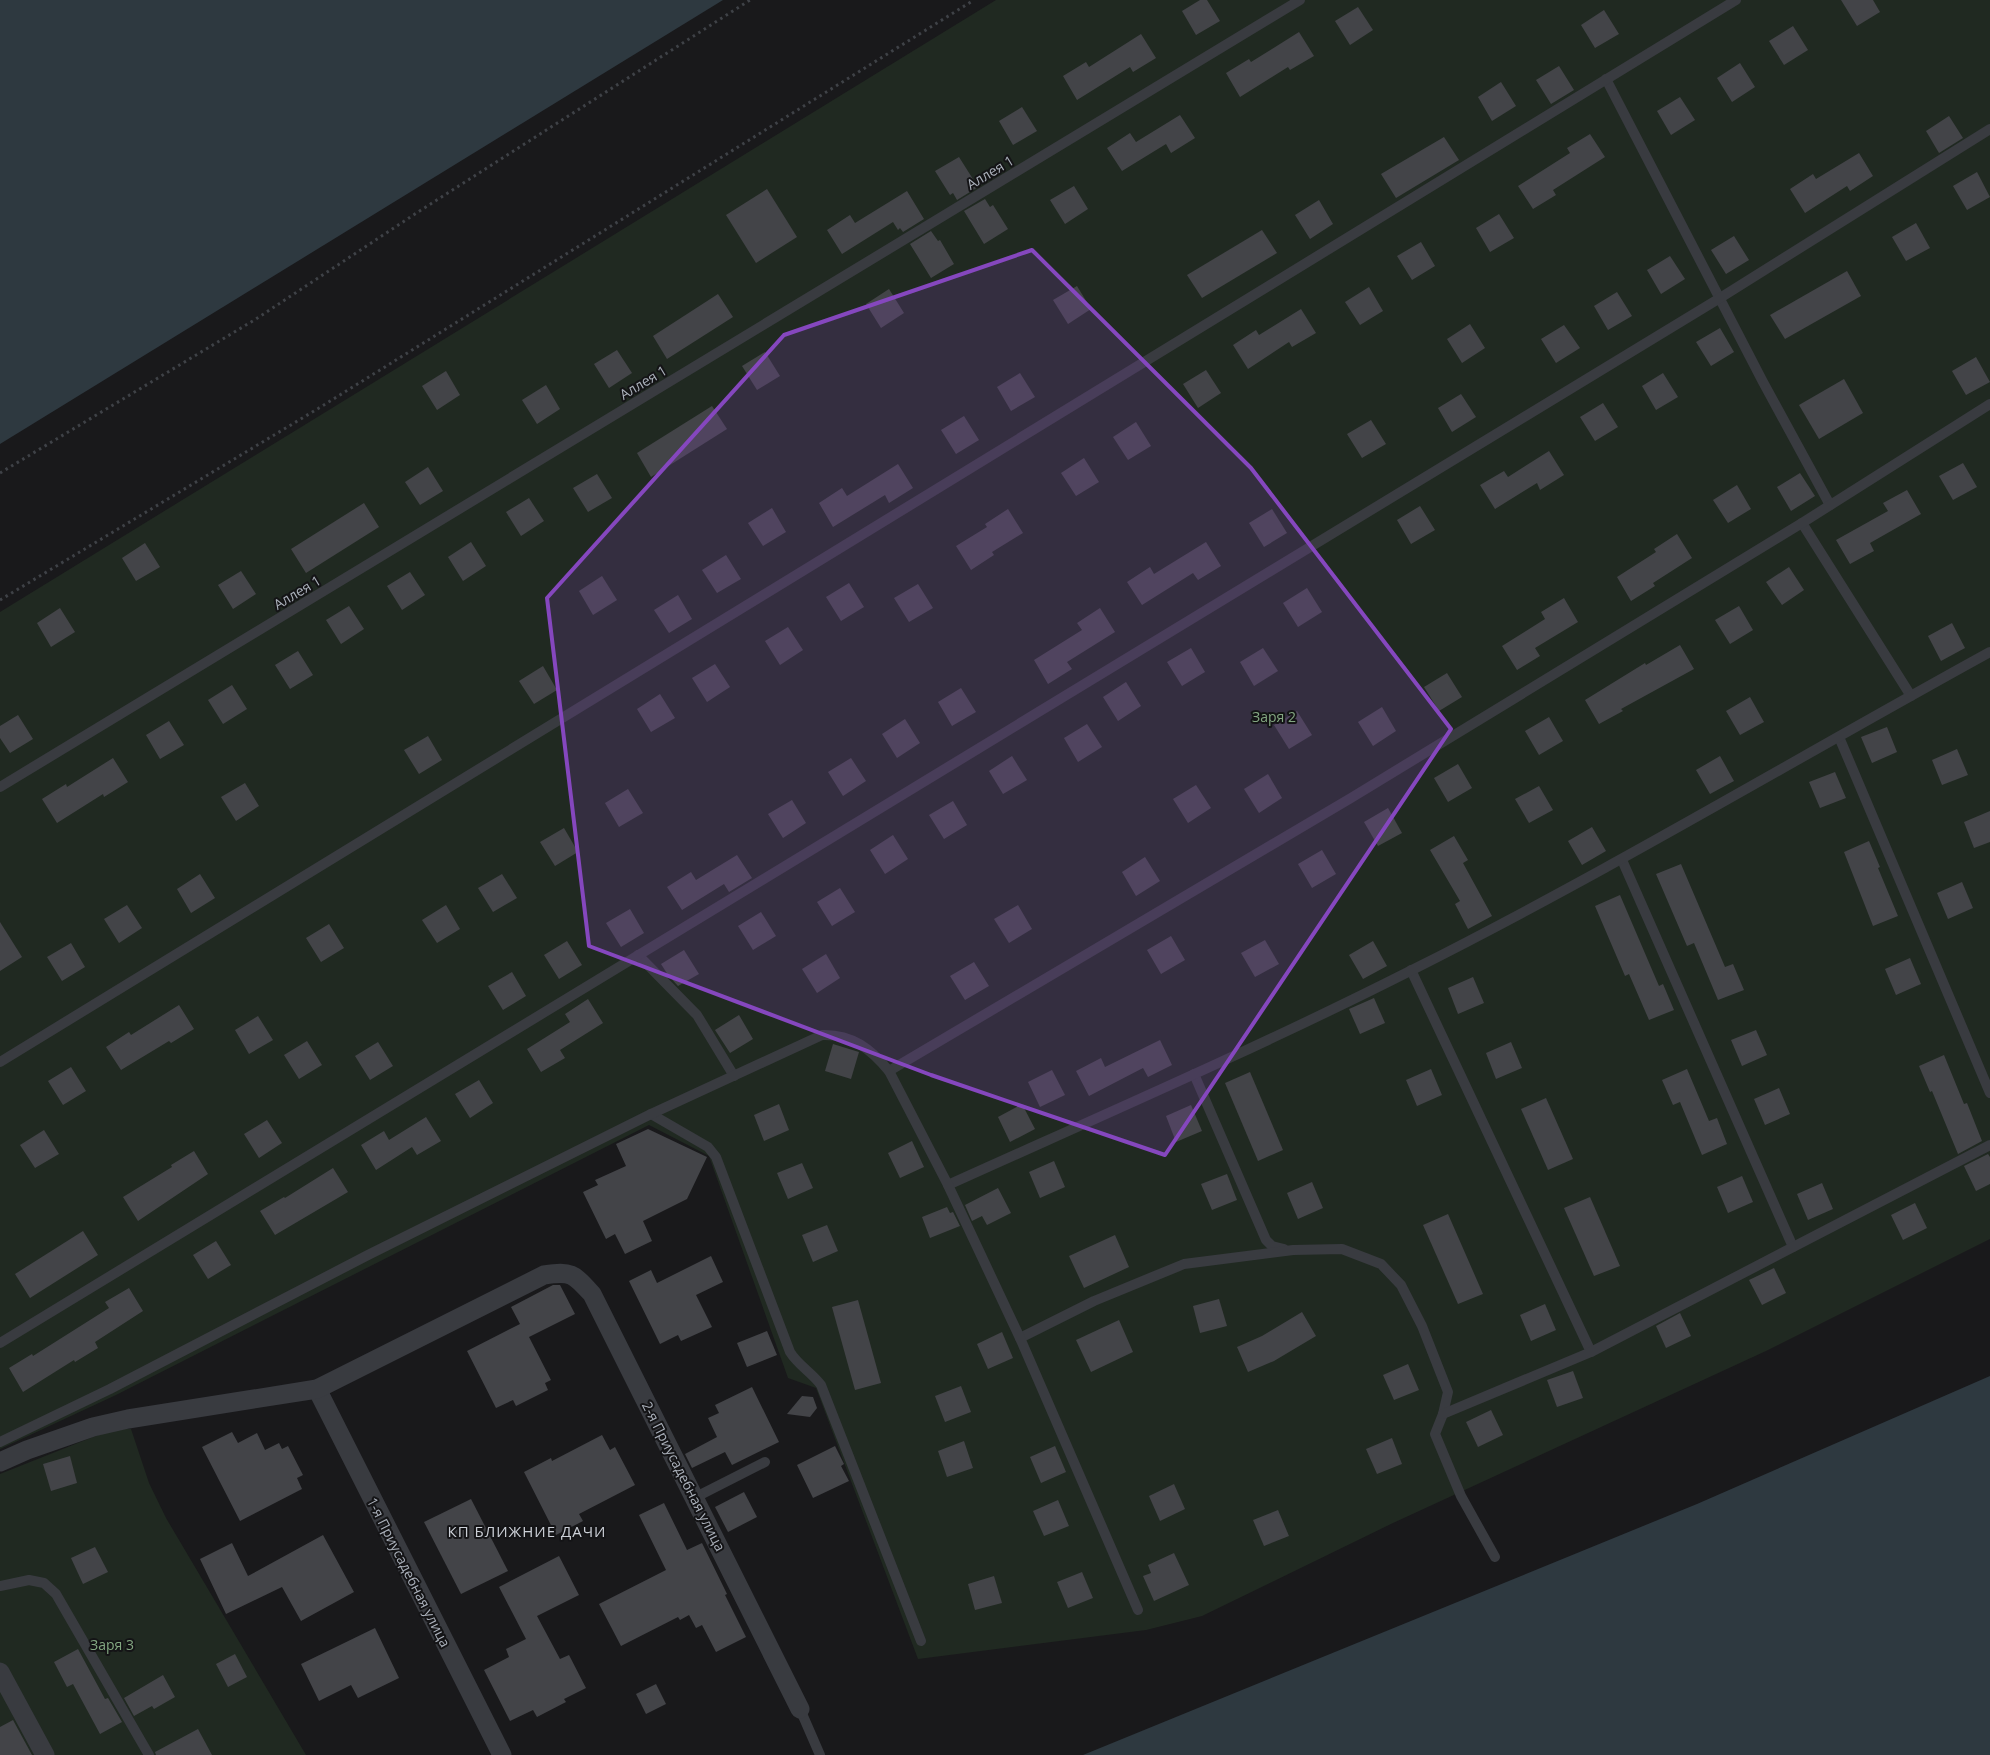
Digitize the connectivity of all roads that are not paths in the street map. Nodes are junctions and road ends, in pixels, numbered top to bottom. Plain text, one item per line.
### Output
1 (1300, 0) edge
2 (1736, 0) edge
3 (1606, 79) junction
4 (1990, 129) edge
5 (1720, 298) junction
6 (1990, 404) edge
7 (1830, 505) junction
8 (1802, 523) junction
9 (1990, 652) edge
10 (1911, 696) junction
11 (1839, 737) junction
12 (0, 787) edge
13 (1622, 860) junction
14 (638, 955) junction
15 (1411, 970) junction
16 (0, 1062) edge
17 (889, 1071) junction
18 (1194, 1074) junction
19 (734, 1076) junction
20 (1990, 1092) edge
21 (651, 1114) junction
22 (1990, 1144) edge
23 (948, 1185) junction
24 (1793, 1247) junction
25 (1293, 1250) junction
26 (1020, 1338) junction
27 (0, 1343) edge
28 (1591, 1352) junction
29 (317, 1389) junction
30 (1443, 1414) junction
31 (0, 1442) edge
32 (0, 1462) edge
33 (765, 1462) dead end
34 (694, 1498) junction
35 (1495, 1557) dead end
36 (0, 1586) edge
37 (1138, 1610) dead end
38 (921, 1641) dead end
39 (0, 1672) edge
40 (800, 1709) joint
41 (45, 1755) edge
42 (149, 1755) edge
43 (502, 1755) edge
44 (820, 1755) edge

1 - 12 lane, Аллея 1
2 - 3 lane
3 - 5 lane
3 - 16 lane
4 - 5 lane
5 - 7 lane
5 - 14 lane
6 - 7 lane
7 - 8 lane
8 - 10 lane
8 - 17 lane
9 - 10 lane
10 - 11 lane
11 - 13 lane
11 - 20 lane
13 - 15 lane
13 - 24 lane
14 - 19 lane
14 - 27 lane
15 - 18 lane
15 - 28 lane
17 - 19 lane
17 - 23 lane
18 - 23 lane
18 - 25 lane
19 - 21 lane
21 - 31 lane
21 - 38 lane
22 - 24 lane
23 - 26 lane
24 - 28 lane
25 - 26 lane
25 - 30 lane
26 - 37 lane
28 - 30 lane
29 - 32 street
29 - 34 street, 2-я Приусадебная улица
29 - 43 street, 1-я Приусадебная улица
30 - 35 lane
33 - 34 lane
34 - 40 street, 2-я Приусадебная улица
36 - 42 lane
39 - 41 street
40 - 44 lane

